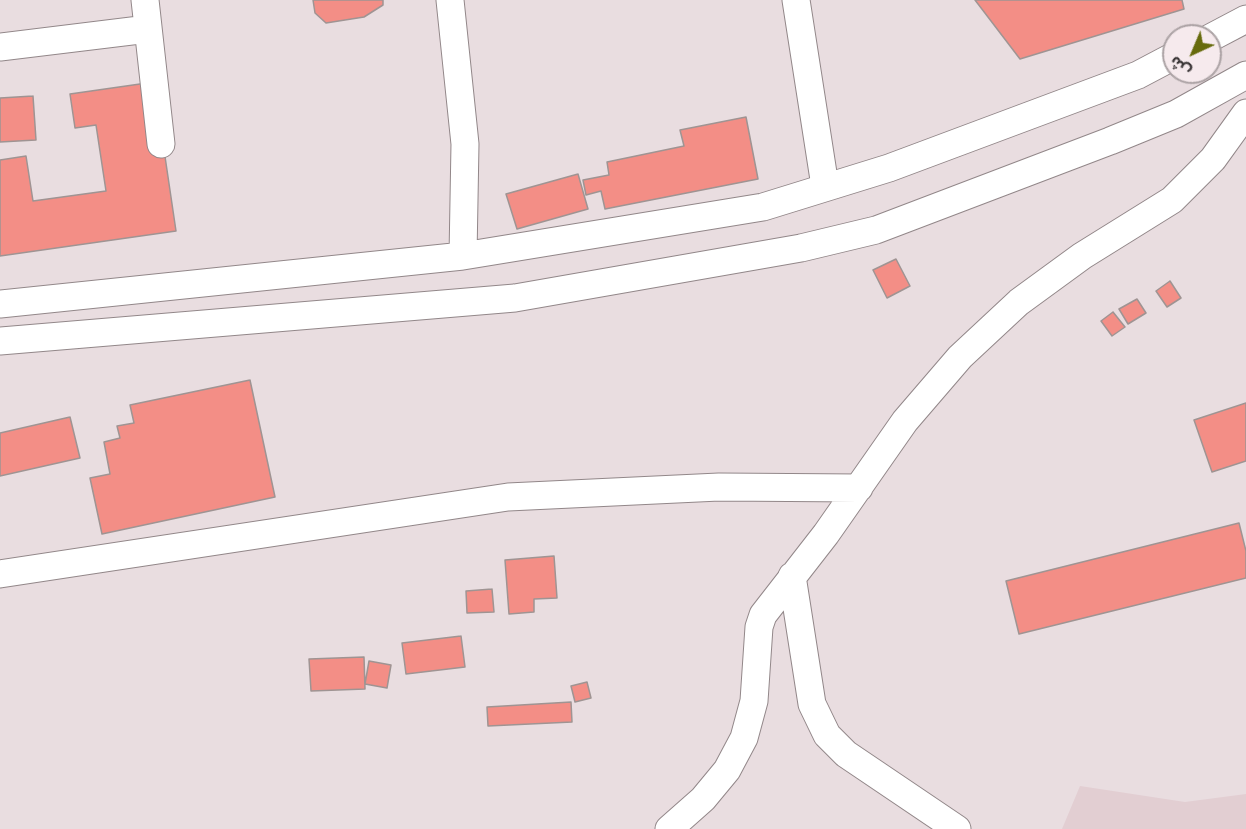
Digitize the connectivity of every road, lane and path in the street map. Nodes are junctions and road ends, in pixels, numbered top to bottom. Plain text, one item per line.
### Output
1 (145, 0) edge
2 (450, 0) edge
3 (796, 0) edge
4 (1246, 19) edge
5 (148, 29) junction
6 (1222, 32) edge
7 (0, 48) edge
8 (1162, 62) edge
9 (1246, 75) edge
10 (1246, 113) edge
11 (161, 144) dead end
12 (825, 186) junction
13 (463, 256) junction
14 (0, 304) edge
15 (0, 341) edge
16 (859, 488) junction
17 (0, 574) edge
18 (792, 576) junction
19 (669, 829) edge
20 (957, 829) edge

1 - 5 street
2 - 13 street
3 - 12 street
4 - 6 street
5 - 7 street
5 - 11 street
8 - 12 street
9 - 15 street
10 - 16 street
12 - 13 street
13 - 14 street
16 - 17 street
16 - 18 street
18 - 19 street
18 - 20 street

